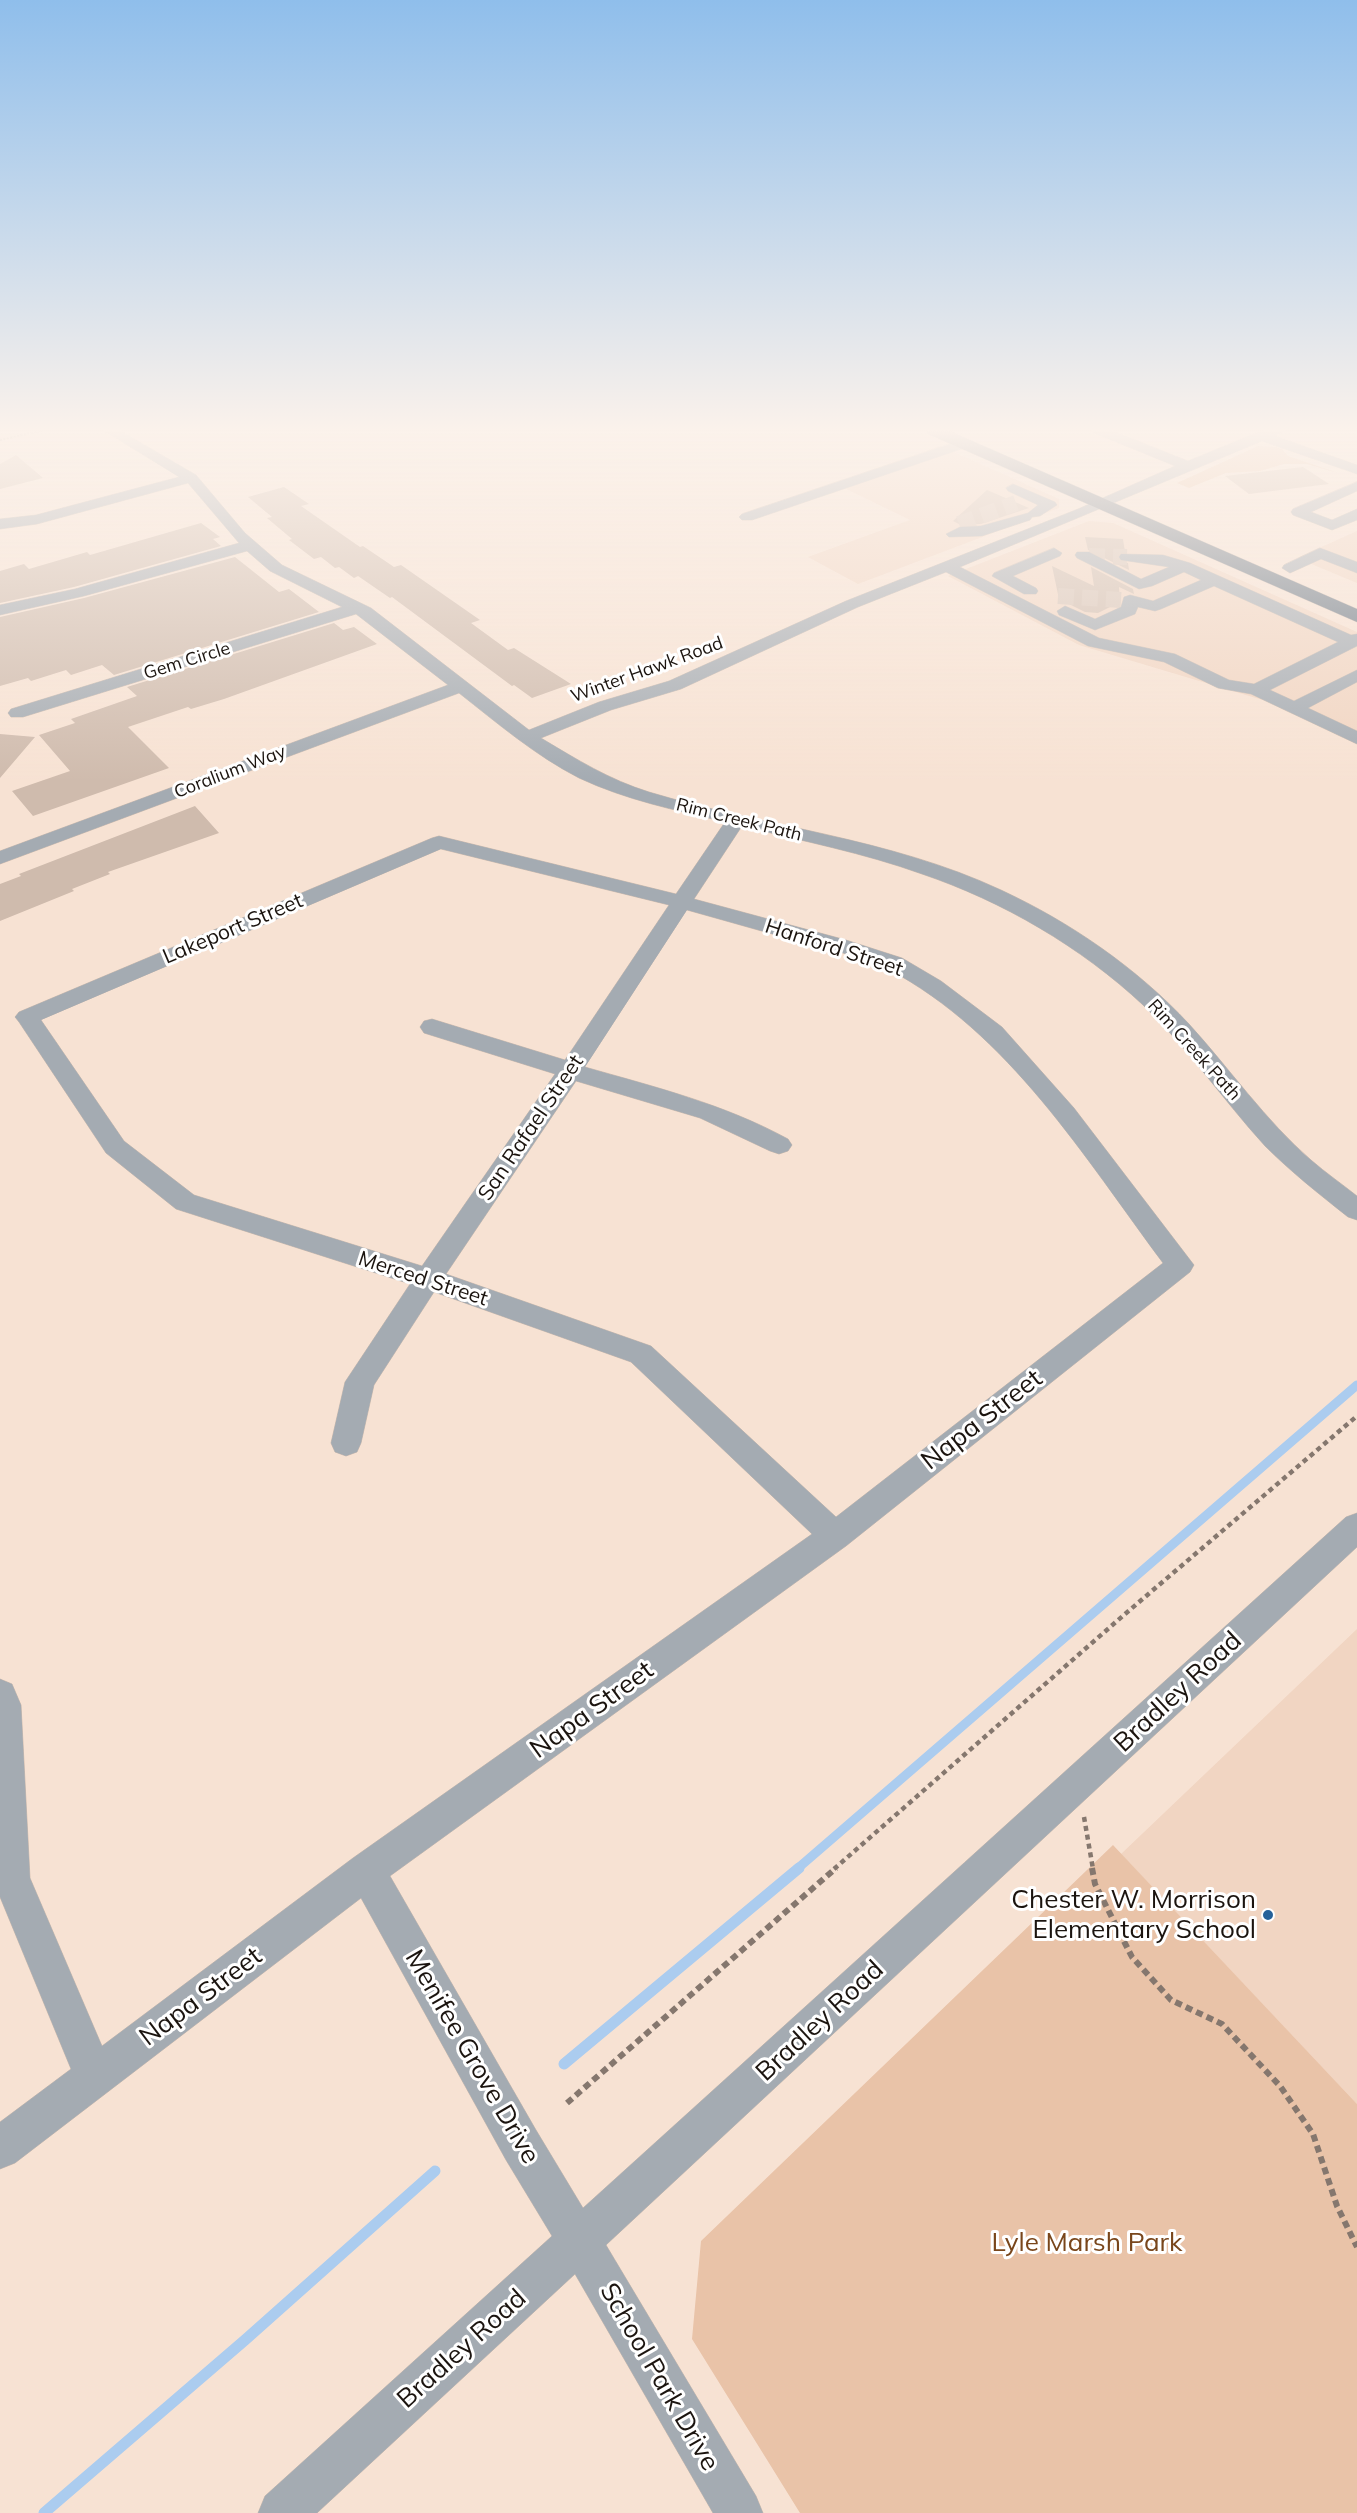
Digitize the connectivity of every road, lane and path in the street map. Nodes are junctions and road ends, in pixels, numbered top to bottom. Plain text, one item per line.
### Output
1 (243, 547) edge
2 (253, 547) edge
3 (994, 547) edge
4 (1029, 547) edge
5 (1201, 547) edge
6 (1242, 547) edge
7 (1044, 552) junction
8 (1127, 557) tunnel mouth
9 (946, 566) junction
10 (1290, 568) junction
11 (1357, 568) edge
12 (1200, 574) junction
13 (1357, 597) edge
14 (357, 608) junction
15 (0, 610) edge
16 (1357, 616) edge
17 (1354, 640) edge
18 (1357, 675) edge
19 (461, 686) junction
20 (1256, 690) junction
21 (1294, 708) junction
22 (17, 713) dead end
23 (1352, 730) edge
24 (527, 737) junction
25 (736, 820) junction
26 (439, 842) joint
27 (0, 858) edge
28 (681, 902) junction
29 (27, 1017) joint
30 (432, 1027) dead end
31 (570, 1071) junction
32 (779, 1145) dead end
33 (1357, 1210) edge
34 (1180, 1265) joint
35 (428, 1279) junction
36 (1357, 1416) edge
37 (346, 1443) dead end
38 (1357, 1527) edge
39 (835, 1536) junction
40 (0, 1696) edge
41 (1078, 1784) junction
42 (366, 1871) junction
43 (95, 2078) junction
44 (567, 2103) dead end
45 (0, 2148) edge
46 (580, 2241) junction
47 (1357, 2247) edge
48 (282, 2513) edge
49 (739, 2513) edge

1 - 15 street
2 - 14 street, Rim Creek Path
3 - 9 street, Winter Hawk Road
4 - 7 street
5 - 16 main road
6 - 10 main road
7 - 12 street
7 - 12 street
8 - 12 street
9 - 20 street
9 - 24 street, Winter Hawk Road
10 - 11 street
10 - 13 main road
12 - 17 street
14 - 19 street, Rim Creek Path
14 - 22 street, Gem Circle
17 - 20 street
18 - 21 street
19 - 24 street, Rim Creek Path
19 - 27 street, Coralium Way
20 - 21 street
21 - 23 street
24 - 25 street, Rim Creek Path
25 - 28 street, San Rafael Street
25 - 33 street, Rim Creek Path
26 - 28 street, Hanford Street
26 - 29 street, Lakeport Street
28 - 31 street, San Rafael Street
28 - 34 street, Hanford Street
29 - 35 street, Merced Street
30 - 31 street
31 - 32 street
31 - 35 street, San Rafael Street
34 - 39 street, Napa Street
35 - 37 street, San Rafael Street
35 - 39 street, Merced Street
36 - 44 path
38 - 41 street, Bradley Road
39 - 42 street, Napa Street
40 - 43 street
41 - 46 street, Bradley Road
41 - 47 path
42 - 43 street, Napa Street
42 - 46 street, Menifee Grove Drive
43 - 45 street, Napa Street
46 - 48 street, Bradley Road
46 - 49 street, School Park Drive

